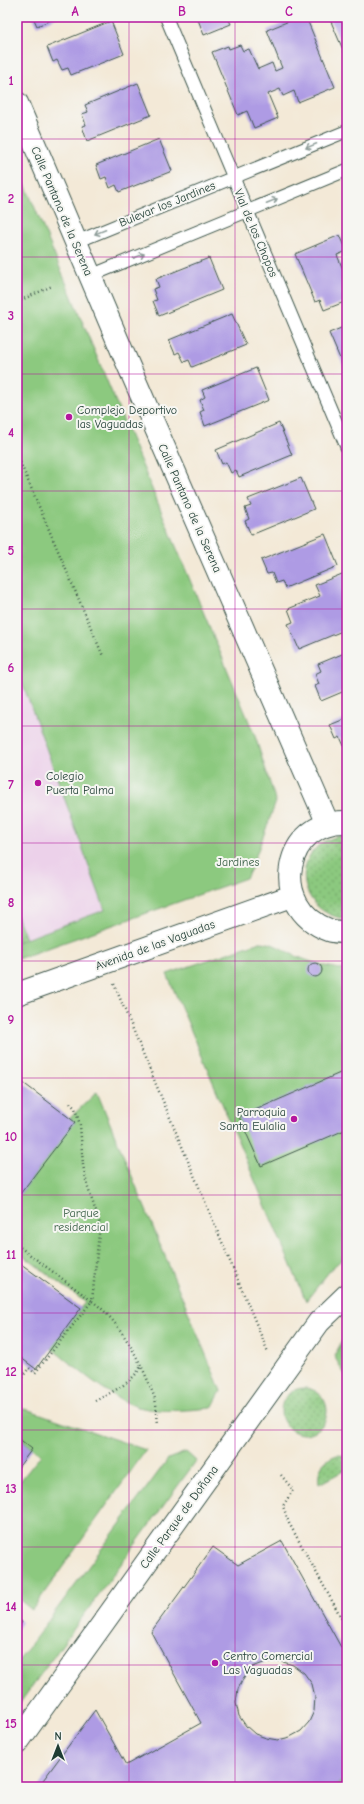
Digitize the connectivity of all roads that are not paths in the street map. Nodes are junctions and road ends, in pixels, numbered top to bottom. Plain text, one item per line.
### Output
1 (166, 17) edge
2 (17, 103) edge
3 (347, 131) edge
4 (347, 170) edge
5 (233, 177) junction
6 (248, 211) junction
7 (76, 242) junction
8 (90, 276) junction
9 (347, 448) edge
10 (338, 823) edge
11 (292, 896) junction
12 (347, 932) edge
13 (17, 994) edge
14 (347, 1295) edge
15 (17, 1743) edge

1 - 5 lane, Vial de los Chopos
2 - 7 street, Calle Pantano de la Serena
3 -> 5 lane, Bulevar los Jardines
6 -> 4 lane
5 - 6 lane, Vial de los Chopos
5 -> 7 lane, Bulevar los Jardines
8 -> 6 lane
6 - 9 lane, Vial de los Chopos
7 - 8 street, Calle Pantano de la Serena
8 - 10 street, Calle Pantano de la Serena
10 - 11 street
11 - 12 street
11 - 13 street, Avenida de las Vaguadas
14 - 15 street, Calle Parque de Doñana

